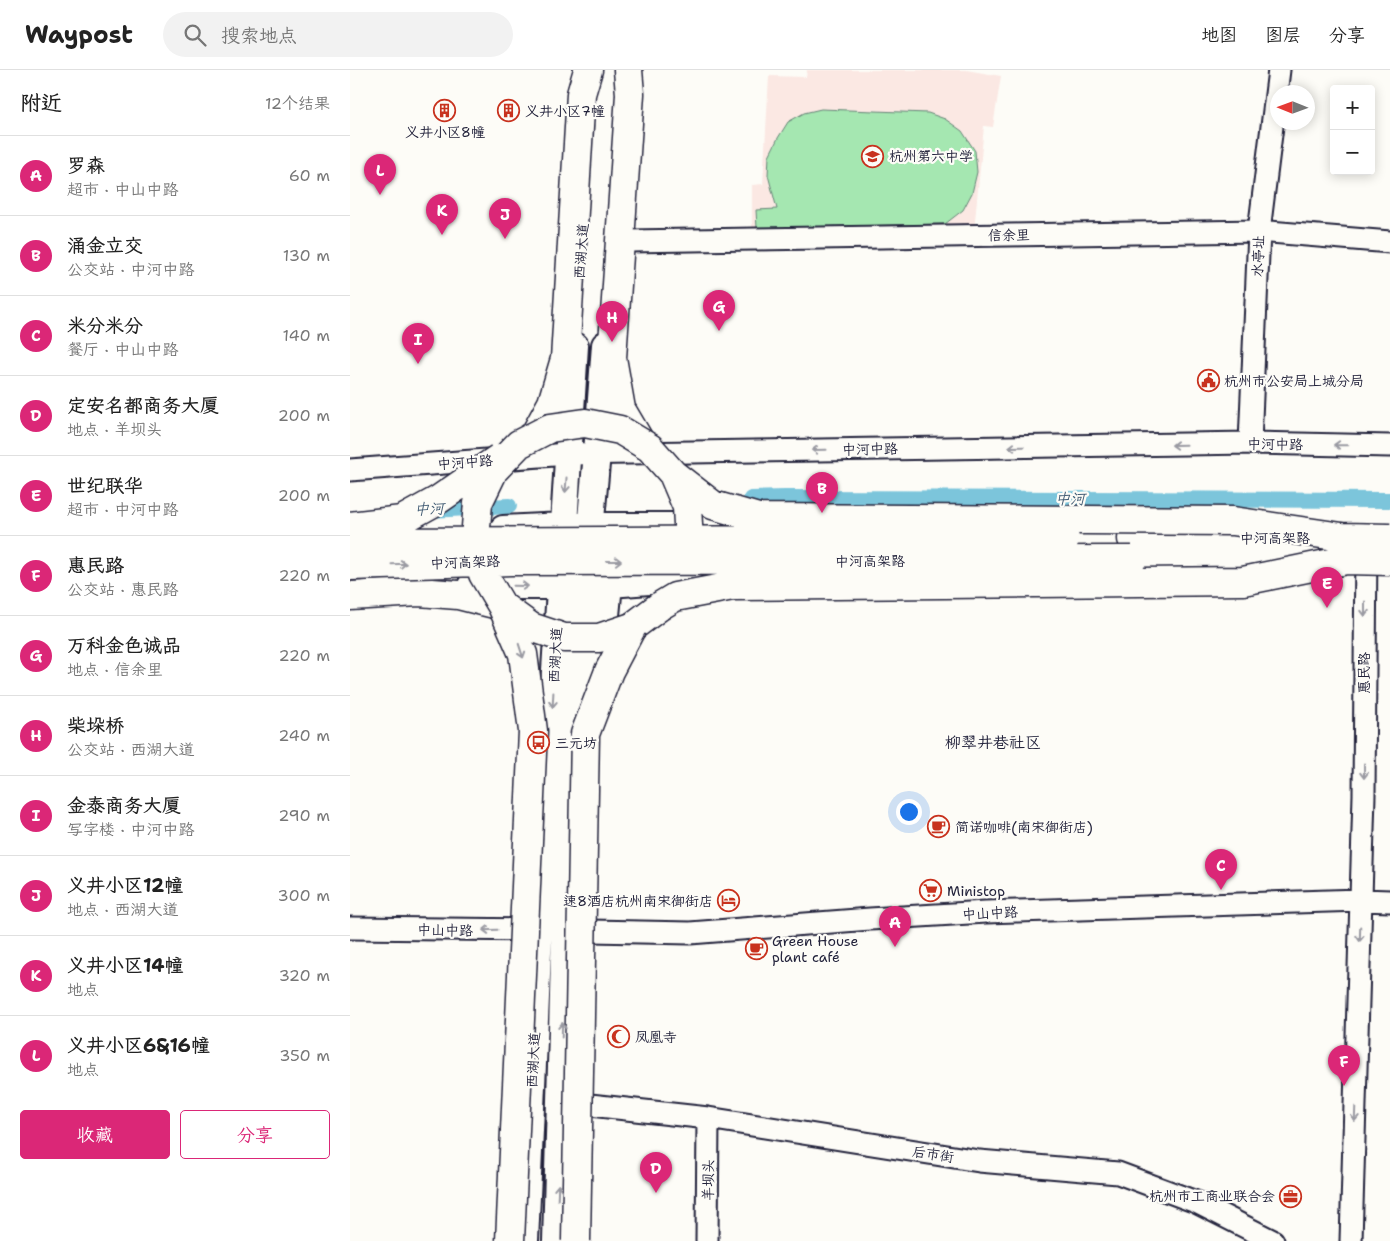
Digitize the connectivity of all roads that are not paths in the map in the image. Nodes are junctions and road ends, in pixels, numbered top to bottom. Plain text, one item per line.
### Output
1 (593, 70) edge
2 (1279, 70) edge
3 (627, 78) edge
4 (584, 82) edge
5 (1259, 231) junction
6 (629, 241) dead end
7 (1390, 242) edge
8 (527, 440) junction
9 (641, 443) junction
10 (1250, 444) junction
11 (1390, 446) edge
12 (568, 454) junction
13 (597, 454) junction
14 (350, 470) edge
15 (673, 474) junction
16 (350, 526) edge
17 (563, 526) junction
18 (590, 527) junction
19 (350, 536) edge
20 (1390, 538) edge
21 (350, 543) edge
22 (1367, 548) edge
23 (1390, 561) edge
24 (350, 566) edge
25 (350, 584) edge
26 (584, 586) junction
27 (350, 596) edge
28 (502, 606) junction
29 (660, 606) junction
30 (632, 627) junction
31 (1361, 900) junction
32 (1390, 901) edge
33 (350, 928) edge
34 (539, 930) junction
35 (591, 932) dead end
36 (582, 1104) dead end
37 (708, 1118) junction
38 (510, 1241) edge
39 (524, 1241) edge
40 (556, 1241) edge
41 (576, 1241) edge
42 (707, 1241) edge
43 (1273, 1241) edge
44 (1351, 1241) edge

1 - 12 main road, 西湖大道
2 - 5 street, 水亭址
3 - 9 highway
3 - 13 main road, 西湖大道
4 - 8 highway
5 - 6 street, 信余里
5 - 7 street, 信余里
5 - 10 street, 水亭址
8 - 9 highway, bridge
8 - 16 highway, bridge
8 - 28 highway, bridge
9 - 15 highway, bridge
11 -> 10 street, 中河中路
10 -> 13 street, 中河中路
12 - 13 street, 中河中路
12 - 14 street, 中河中路
12 -> 17 main road, 西湖大道
13 - 18 main road, 西湖大道
15 - 22 highway, bridge
15 - 29 highway, bridge
17 - 18 main road
17 - 19 main road
17 - 26 main road, 西湖大道
18 - 22 main road
18 - 26 main road, 西湖大道
20 - 22 highway, 中河高架路, bridge
21 - 22 highway, 中河高架路, bridge
22 - 23 highway, 中河高架路, bridge
24 -> 22 highway, 中河高架路, bridge
22 - 26 main road
22 - 29 highway, bridge
22 -> 31 street, 惠民路
25 -> 26 main road
26 -> 34 main road, 西湖大道
40 -> 26 main road
27 - 28 highway
28 - 30 highway, bridge
28 -> 38 highway, bridge
29 - 30 highway
30 - 41 highway, bridge
31 - 32 street, 中山中路
31 - 35 street, 中山中路
31 -> 44 street, 惠民路
34 -> 33 street, 中山中路
34 - 39 main road, 西湖大道
36 - 37 street, 后市街
37 - 42 street, 羊坝头
37 - 43 street, 后市街

